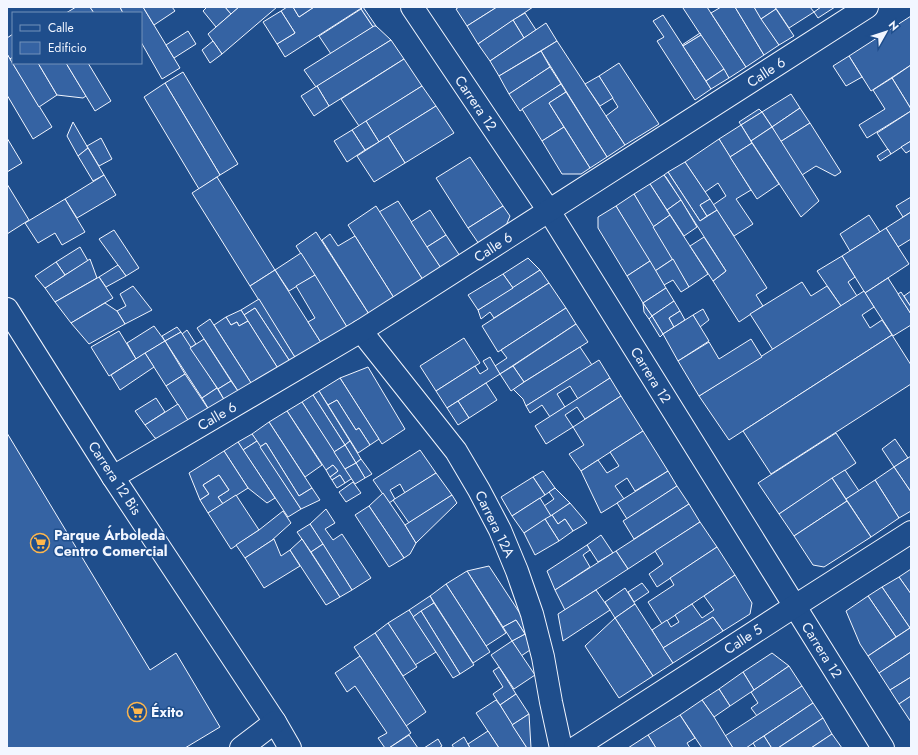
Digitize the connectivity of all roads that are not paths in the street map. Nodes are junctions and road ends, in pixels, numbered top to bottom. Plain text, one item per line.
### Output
1 (412, 7) edge
2 (867, 7) edge
3 (549, 211) junction
4 (7, 309) edge
5 (361, 332) junction
6 (114, 477) junction
7 (911, 532) edge
8 (794, 606) junction
9 (275, 722) junction
10 (241, 748) edge
11 (290, 748) edge
12 (562, 748) edge
13 (575, 748) edge
14 (883, 748) edge

1 - 3 street, Carrera 12
2 - 3 street, Calle 6
3 - 5 street, Calle 6
3 - 8 street, Carrera 12
4 - 6 street, Carrera 12 Bis
5 - 6 street, Calle 6
5 - 12 street, Carrera 12A
6 - 9 street, Carrera 12 Bis
7 - 8 street, Calle 5
8 - 13 street, Calle 5
8 - 14 street, Carrera 12
9 - 10 street
9 - 11 street, Carrera 12 Bis

